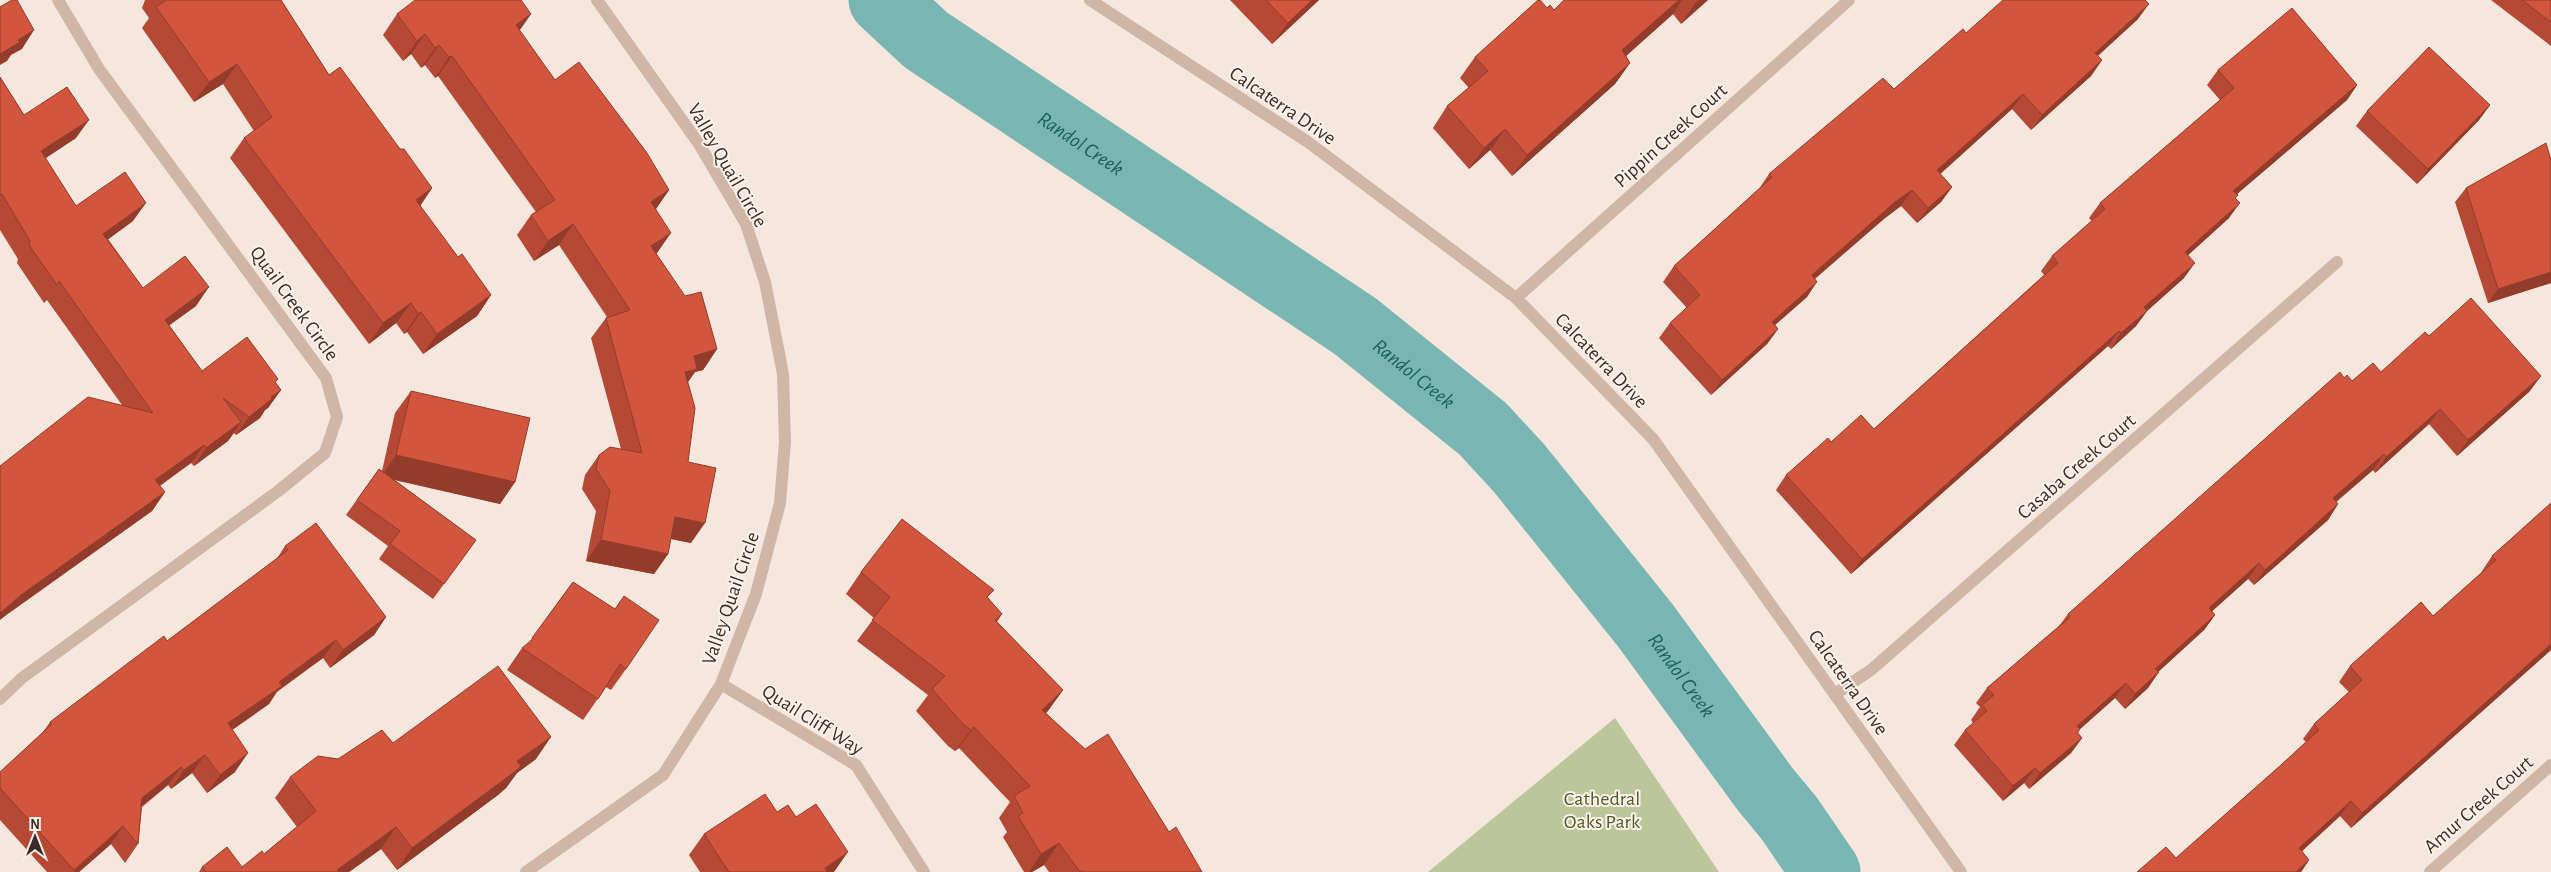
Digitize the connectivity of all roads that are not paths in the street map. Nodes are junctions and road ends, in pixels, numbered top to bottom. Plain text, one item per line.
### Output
1 (58, 0) edge
2 (598, 0) edge
3 (1090, 0) edge
4 (1849, 0) edge
5 (2337, 262) dead end
6 (1516, 298) junction
7 (720, 684) junction
8 (1835, 694) junction
9 (0, 699) edge
10 (2551, 765) edge
11 (526, 872) edge
12 (924, 872) edge
13 (1961, 872) edge
14 (2430, 872) edge

1 - 9 street, Quail Creek Circle
2 - 7 street, Valley Quail Circle
3 - 6 street, Calcaterra Drive
4 - 6 street, Pippin Creek Court
5 - 8 street, Casaba Creek Court
6 - 8 street, Calcaterra Drive
7 - 11 street, Valley Quail Circle
7 - 12 street, Quail Cliff Way
8 - 13 street, Calcaterra Drive
10 - 14 street, Amur Creek Court

